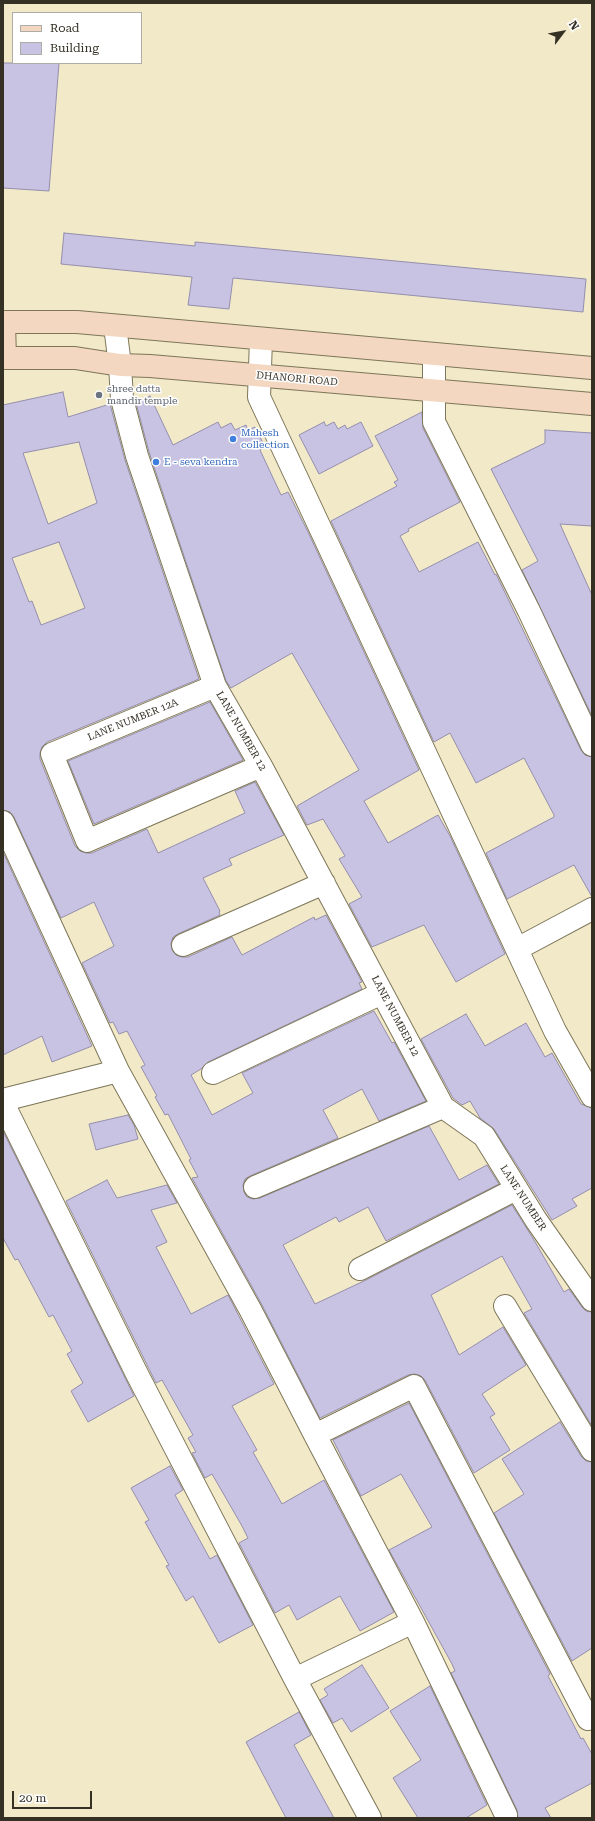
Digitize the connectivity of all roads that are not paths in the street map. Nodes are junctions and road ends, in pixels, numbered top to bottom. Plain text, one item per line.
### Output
1 (3, 322) edge
2 (114, 326) junction
3 (261, 340) junction
4 (434, 355) junction
5 (4, 358) edge
6 (120, 365) junction
7 (592, 368) edge
8 (260, 376) junction
9 (434, 391) junction
10 (592, 404) edge
11 (215, 686) junction
12 (592, 745) edge
13 (261, 766) junction
14 (3, 822) edge
15 (324, 883) junction
16 (592, 909) edge
17 (183, 945) dead end
18 (517, 949) junction
19 (382, 993) junction
20 (118, 1071) junction
21 (213, 1073) dead end
22 (592, 1096) edge
23 (3, 1101) edge
24 (443, 1107) junction
25 (255, 1187) dead end
26 (516, 1189) junction
27 (360, 1269) dead end
28 (592, 1300) edge
29 (505, 1306) dead end
30 (315, 1435) junction
31 (592, 1450) edge
32 (413, 1622) junction
33 (295, 1679) junction
34 (588, 1719) dead end
35 (370, 1818) edge
36 (506, 1818) edge

1 - 2 main road
1 - 5 main road
2 - 3 main road
2 - 6 street, LANE NUMBER 12
3 - 4 main road
3 - 8 street
4 - 7 main road
4 - 9 street
5 - 6 main road, DHANORI ROAD
6 - 8 main road, DHANORI ROAD
6 - 11 street, LANE NUMBER 12
8 - 9 main road, DHANORI ROAD
8 - 18 street
9 - 10 main road, DHANORI ROAD
9 - 12 street
11 - 13 street, LANE NUMBER 12
11 - 13 street, LANE NUMBER 12A
13 - 15 street, LANE NUMBER 12
14 - 20 street
15 - 17 street
15 - 19 street, LANE NUMBER 12
16 - 18 street
18 - 22 street
19 - 21 street
19 - 24 street, LANE NUMBER 12
20 - 23 street
20 - 30 street
23 - 33 street
24 - 25 street
24 - 26 street, LANE NUMBER
26 - 27 street
26 - 28 street, LANE NUMBER
29 - 31 street
30 - 32 street
30 - 34 street
32 - 33 street
32 - 36 street
33 - 35 street

